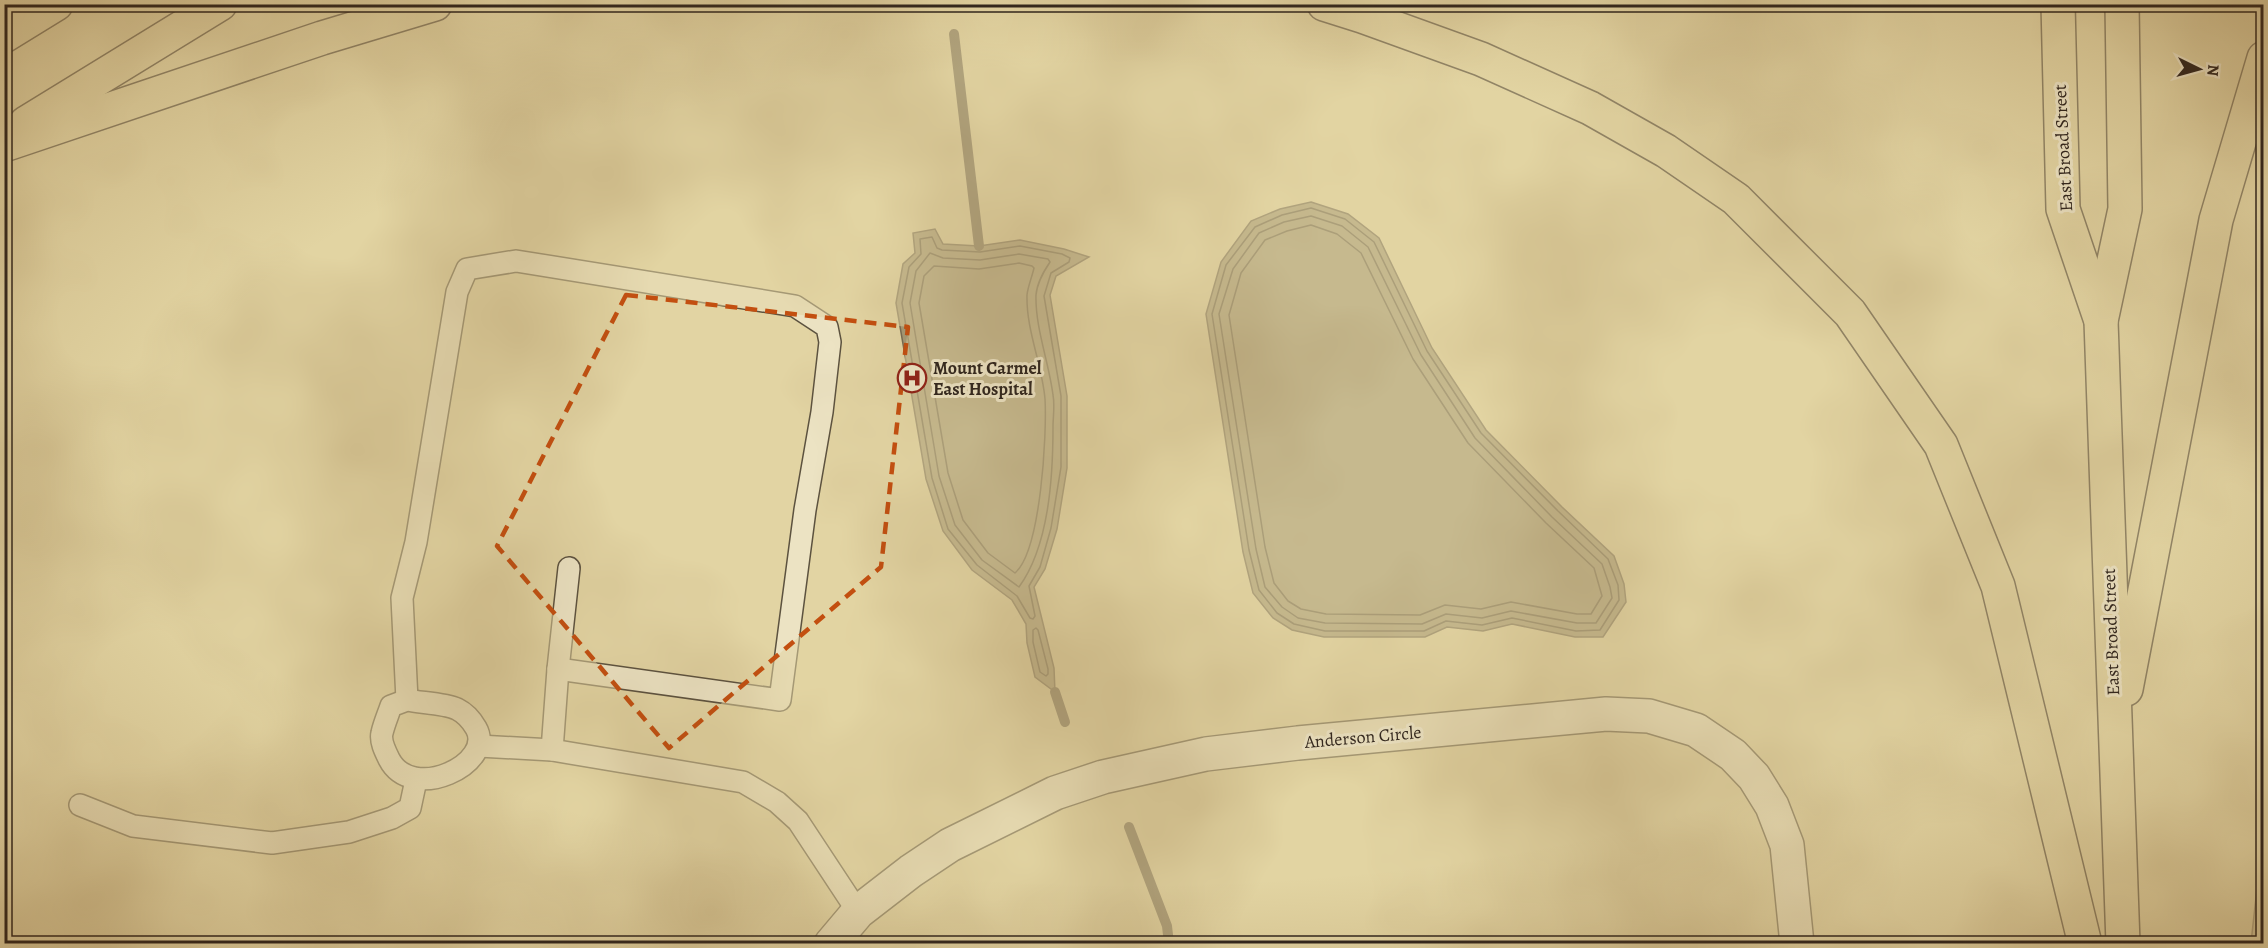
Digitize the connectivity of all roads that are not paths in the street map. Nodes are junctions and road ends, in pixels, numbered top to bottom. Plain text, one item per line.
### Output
1 (56, 4) edge
2 (220, 4) edge
3 (435, 4) edge
4 (1324, 4) edge
5 (2058, 4) edge
6 (2122, 4) edge
7 (4, 36) edge
8 (2264, 58) edge
9 (4, 137) edge
10 (4, 145) edge
11 (2101, 321) junction
12 (569, 568) dead end
13 (558, 669) junction
14 (407, 700) junction
15 (479, 746) junction
16 (552, 750) junction
17 (2115, 750) junction
18 (416, 780) junction
19 (80, 805) dead end
20 (858, 912) junction
21 (831, 944) edge
22 (1797, 944) edge
23 (2085, 944) edge
24 (2123, 944) edge

1 - 7 main road
2 - 9 main road
3 - 10 main road
4 - 23 main road
5 - 11 main road, East Broad Street
6 - 11 main road, East Broad Street
8 - 17 main road
11 - 17 main road, East Broad Street
12 - 13 lane
13 - 14 lane
13 - 16 lane
14 - 15 lane
14 - 18 lane
15 - 16 lane
15 - 18 lane
16 - 20 lane
17 - 24 main road, East Broad Street
18 - 19 lane
20 - 21 street, Anderson Circle
20 - 22 street, Anderson Circle

